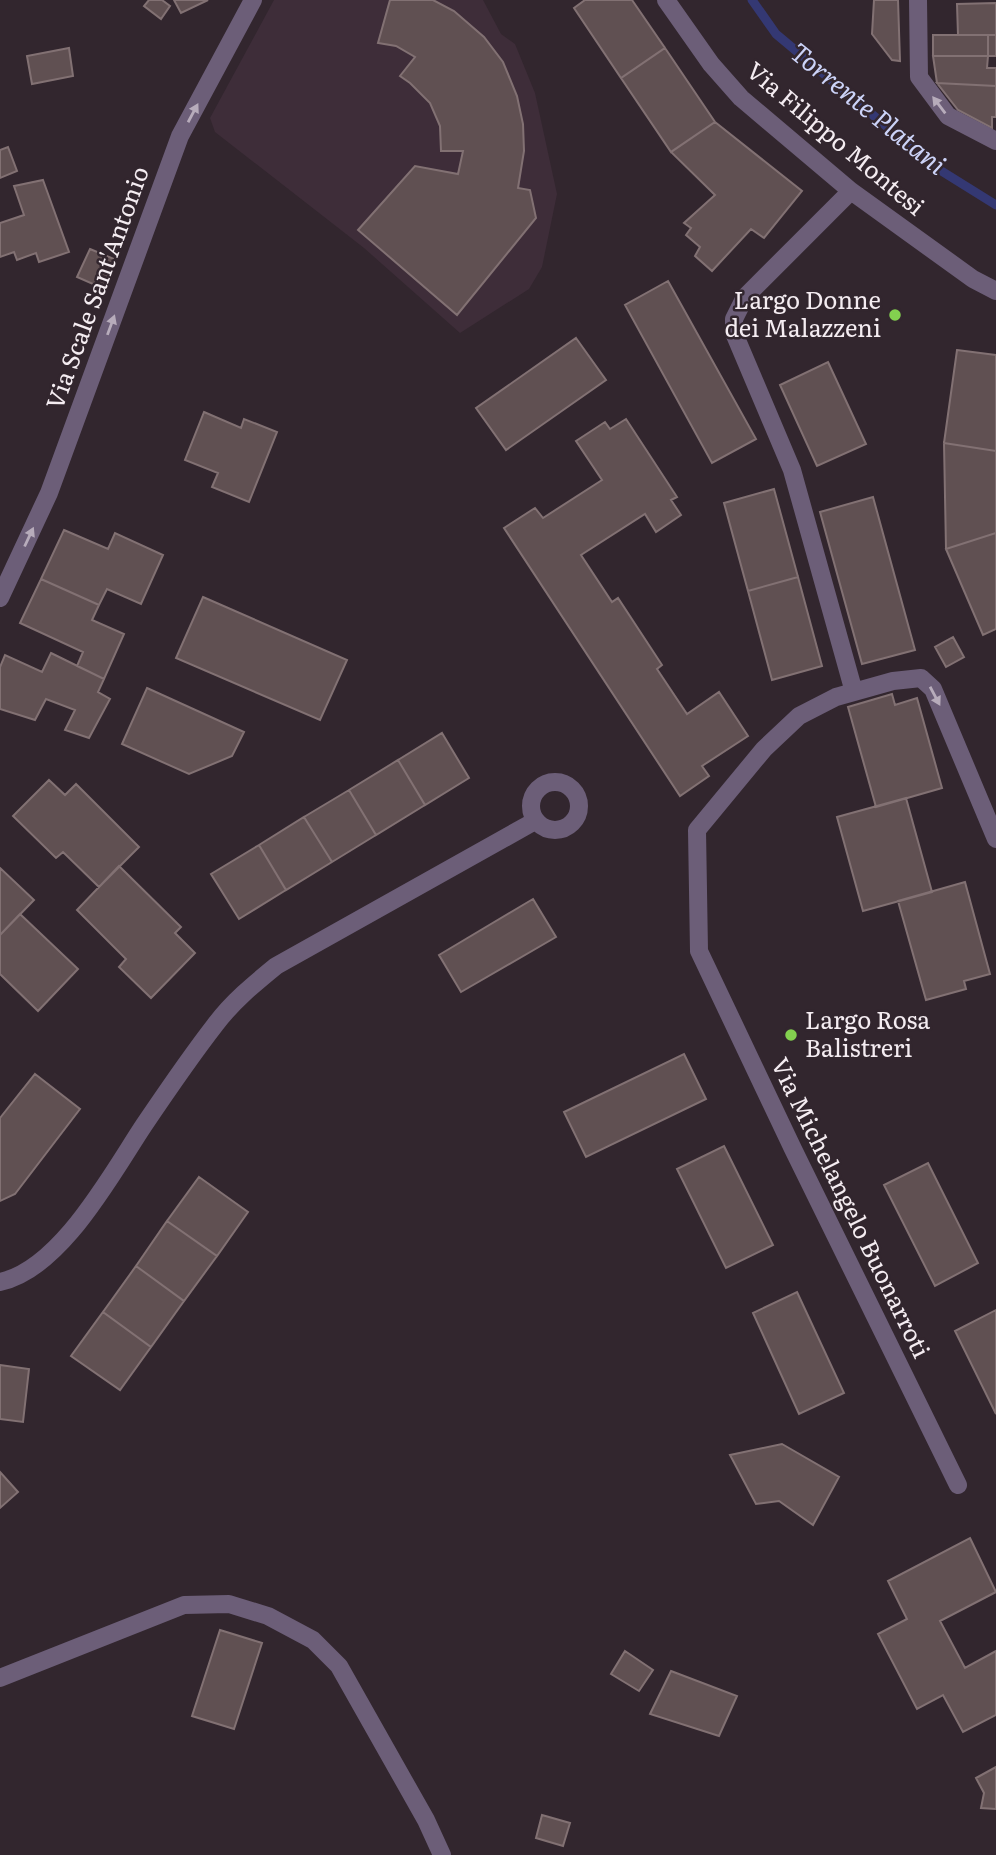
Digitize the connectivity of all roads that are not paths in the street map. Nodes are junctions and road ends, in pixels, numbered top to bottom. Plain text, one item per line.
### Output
1 (253, 0) edge
2 (666, 0) edge
3 (918, 0) edge
4 (996, 141) edge
5 (851, 191) junction
6 (996, 291) edge
7 (0, 598) edge
8 (853, 692) junction
9 (535, 821) dead end
10 (996, 839) edge
11 (0, 1282) edge
12 (958, 1485) dead end
13 (0, 1678) edge
14 (442, 1855) edge

7 -> 1 street, Via Scale Sant'Antonio
2 - 5 street, Via Filippo Montesi
4 -> 3 street
5 - 6 street, Via Filippo Montesi
5 - 8 street
8 -> 10 street, Via Michelangelo Buonarroti
8 - 12 street, Via Michelangelo Buonarroti
9 - 11 street
13 - 14 street

